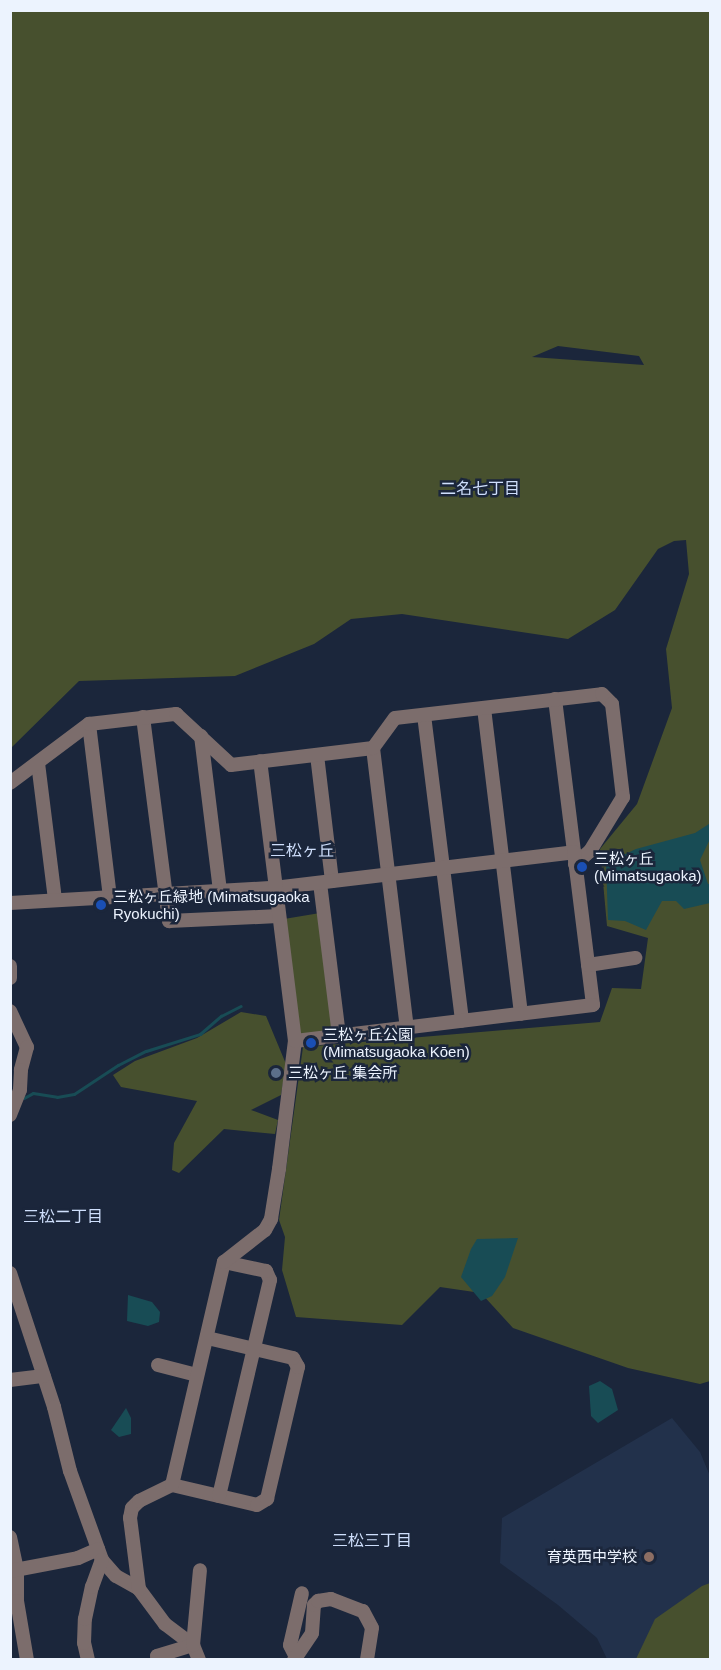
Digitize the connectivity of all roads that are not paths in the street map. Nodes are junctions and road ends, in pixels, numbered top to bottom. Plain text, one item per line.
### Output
1 (555, 699) junction
2 (484, 708) junction
3 (424, 715) junction
4 (143, 717) junction
5 (89, 724) junction
6 (201, 736) junction
7 (372, 748) junction
8 (317, 754) junction
9 (260, 761) junction
10 (38, 763) junction
11 (10, 783) edge
12 (574, 858) junction
13 (503, 861) junction
14 (443, 868) junction
15 (388, 874) junction
16 (326, 882) junction
17 (274, 888) junction
18 (220, 891) junction
19 (165, 894) junction
20 (110, 897) junction
21 (55, 900) junction
22 (10, 903) edge
23 (278, 916) junction
24 (635, 958) dead end
25 (588, 965) junction
26 (10, 966) edge
27 (10, 978) edge
28 (10, 1011) edge
29 (521, 1014) junction
30 (462, 1021) junction
31 (406, 1028) junction
32 (339, 1036) junction
33 (295, 1041) junction
34 (10, 1115) edge
35 (224, 1262) junction
36 (10, 1273) edge
37 (207, 1338) junction
38 (254, 1349) junction
39 (158, 1365) dead end
40 (197, 1374) junction
41 (44, 1376) junction
42 (10, 1380) edge
43 (172, 1485) junction
44 (219, 1496) junction
45 (10, 1537) edge
46 (100, 1554) junction
47 (14, 1570) edge
48 (200, 1570) dead end
49 (139, 1589) junction
50 (302, 1593) dead end
51 (193, 1645) junction
52 (295, 1657) edge
53 (27, 1659) edge
54 (88, 1659) edge
55 (158, 1659) edge
56 (199, 1659) edge
57 (367, 1659) edge

1 - 2 street
1 - 12 street
1 - 12 street
2 - 3 street
2 - 13 street
3 - 7 street
3 - 14 street
4 - 5 street
4 - 6 street
4 - 19 street
5 - 10 street
5 - 20 street
6 - 9 street
6 - 18 street
7 - 8 street
7 - 15 street
8 - 9 street
8 - 16 street
9 - 17 street
10 - 11 street
10 - 21 street
12 - 13 street
12 - 25 street
13 - 14 street
13 - 29 street
14 - 15 street
14 - 30 street
15 - 16 street
15 - 31 street
16 - 17 street
16 - 32 street
17 - 18 street
17 - 23 street
18 - 19 street
19 - 20 street
19 - 23 street
20 - 21 street
21 - 22 street
23 - 33 street
24 - 25 street
25 - 29 street
26 - 27 street
28 - 34 street
29 - 30 street
30 - 31 street
31 - 32 street
32 - 33 street
33 - 35 street
35 - 37 street
35 - 38 street
36 - 41 street
37 - 38 street
37 - 40 street
38 - 44 street
38 - 44 street
39 - 40 street
40 - 43 street
41 - 42 street
41 - 46 street
43 - 44 street
43 - 49 street
45 - 47 street
46 - 47 street
46 - 49 street
46 - 54 street
47 - 53 street
48 - 51 street
49 - 51 street
50 - 52 street
51 - 55 street
51 - 56 street
52 - 57 street

